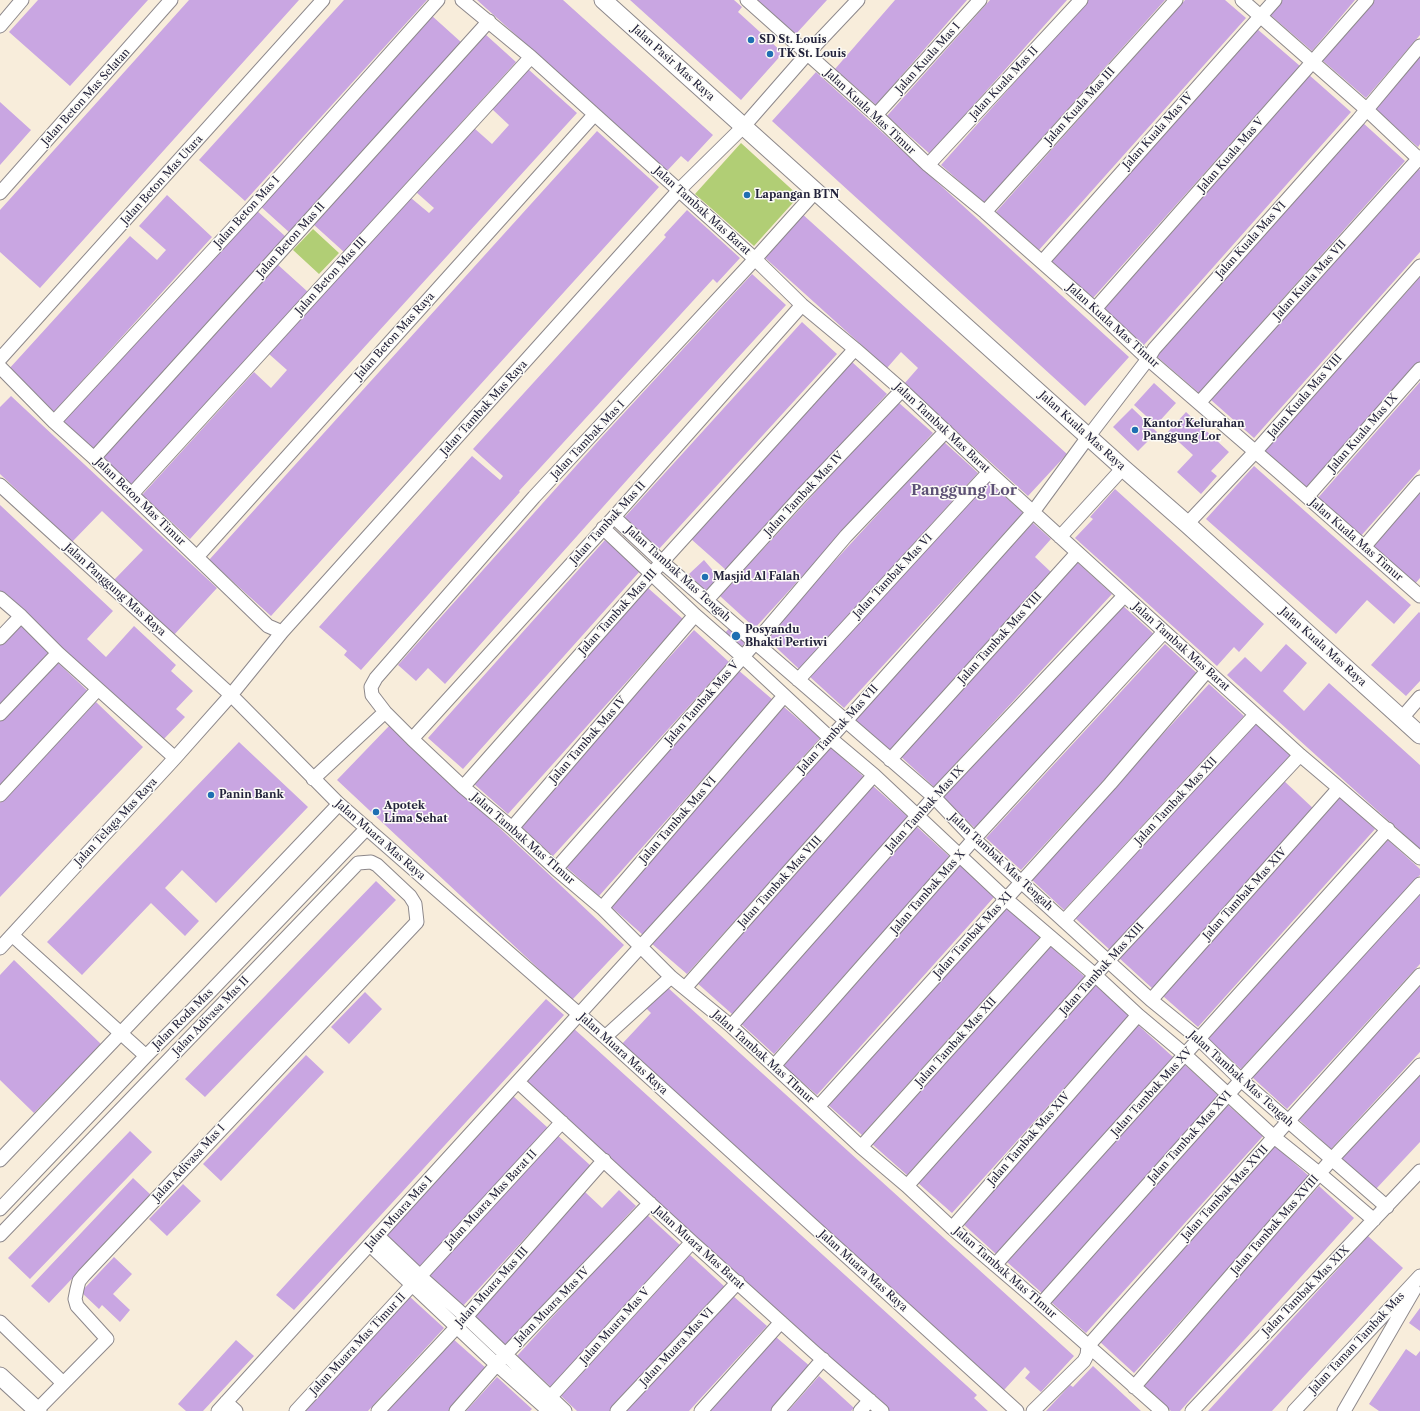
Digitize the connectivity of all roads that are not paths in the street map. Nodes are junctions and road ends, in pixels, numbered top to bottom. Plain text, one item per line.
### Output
1 (22, 0) edge
2 (171, 0) edge
3 (323, 0) edge
4 (438, 0) edge
5 (462, 0) edge
6 (603, 0) edge
7 (748, 0) edge
8 (858, 0) edge
9 (980, 0) edge
10 (1081, 0) edge
11 (1176, 0) edge
12 (1242, 0) edge
13 (1275, 0) edge
14 (1367, 0) edge
15 (1261, 17) junction
16 (489, 21) junction
17 (0, 26) edge
18 (1420, 46) edge
19 (807, 54) junction
20 (531, 57) junction
21 (1312, 63) junction
22 (1366, 109) junction
23 (594, 115) junction
24 (876, 115) junction
25 (744, 126) junction
26 (1420, 158) edge
27 (928, 166) junction
28 (679, 190) junction
29 (816, 192) junction
30 (0, 193) edge
31 (985, 212) junction
32 (755, 259) junction
33 (1042, 262) junction
34 (1420, 266) edge
35 (802, 305) junction
36 (1095, 309) junction
37 (855, 349) junction
38 (0, 359) edge
39 (1148, 359) junction
40 (0, 367) edge
41 (1420, 369) edge
42 (902, 390) junction
43 (1199, 403) junction
44 (54, 422) junction
45 (946, 431) junction
46 (1088, 437) junction
47 (1256, 452) junction
48 (94, 458) junction
49 (1123, 468) junction
50 (989, 472) junction
51 (1420, 482) edge
52 (0, 485) edge
53 (132, 494) junction
54 (1307, 497) junction
55 (1032, 512) junction
56 (614, 517) junction
57 (1187, 524) junction
58 (603, 528) junction
59 (1060, 537) junction
60 (1364, 547) junction
61 (1077, 553) junction
62 (197, 557) junction
63 (662, 562) junction
64 (651, 575) junction
65 (1418, 590) edge
66 (1124, 596) junction
67 (0, 598) edge
68 (708, 600) junction
69 (695, 615) junction
70 (21, 616) junction
71 (282, 632) junction
72 (1164, 632) junction
73 (0, 638) edge
74 (755, 643) junction
75 (58, 652) junction
76 (743, 656) junction
77 (1207, 671) junction
78 (798, 680) junction
79 (98, 689) junction
80 (231, 695) junction
81 (372, 695) joint
82 (784, 696) junction
83 (1420, 698) edge
84 (385, 712) junction
85 (0, 714) edge
86 (1256, 715) junction
87 (1401, 719) junction
88 (845, 722) junction
89 (1420, 735) edge
90 (830, 738) junction
91 (412, 739) junction
92 (1300, 755) junction
93 (175, 758) junction
94 (890, 760) junction
95 (874, 775) junction
96 (313, 779) junction
97 (463, 787) junction
98 (1339, 788) junction
99 (0, 794) edge
100 (934, 797) junction
101 (339, 804) junction
102 (918, 816) junction
103 (367, 828) junction
104 (512, 828) junction
105 (1388, 829) junction
106 (974, 839) junction
107 (960, 855) junction
108 (1420, 858) edge
109 (556, 869) junction
110 (1021, 882) junction
111 (1420, 884) edge
112 (1006, 899) junction
113 (602, 908) junction
114 (1064, 921) junction
115 (417, 922) joint
116 (12, 936) junction
117 (1050, 937) junction
118 (641, 946) junction
119 (0, 948) edge
120 (1108, 961) junction
121 (1095, 975) junction
122 (1420, 975) edge
123 (671, 977) junction
124 (685, 988) junction
125 (1152, 1000) junction
126 (579, 1014) junction
127 (1138, 1015) junction
128 (731, 1026) junction
129 (120, 1035) junction
130 (605, 1037) junction
131 (1199, 1039) junction
132 (1185, 1055) junction
133 (146, 1056) junction
134 (1420, 1065) edge
135 (774, 1066) junction
136 (1241, 1080) junction
137 (518, 1082) junction
138 (1228, 1094) junction
139 (818, 1107) junction
140 (562, 1122) junction
141 (1288, 1122) junction
142 (1274, 1137) junction
143 (861, 1147) junction
144 (1332, 1159) junction
145 (0, 1160) edge
146 (604, 1160) junction
147 (1420, 1171) edge
148 (1320, 1174) junction
149 (907, 1186) junction
150 (650, 1203) junction
151 (1387, 1207) junction
152 (0, 1210) edge
153 (1374, 1220) junction
154 (952, 1228) junction
155 (0, 1235) edge
156 (374, 1241) junction
157 (692, 1242) junction
158 (995, 1264) junction
159 (1420, 1276) edge
160 (1420, 1280) edge
161 (415, 1281) junction
162 (738, 1282) junction
163 (1042, 1304) junction
164 (466, 1317) junction
165 (0, 1322) edge
166 (781, 1322) junction
167 (457, 1327) junction
168 (1088, 1346) junction
169 (823, 1359) junction
170 (501, 1360) junction
171 (0, 1376) edge
172 (63, 1383) junction
173 (1134, 1388) junction
174 (870, 1400) junction
175 (222, 1406) edge
176 (545, 1406) edge
177 (38, 1411) edge
178 (236, 1411) edge
179 (296, 1411) edge
180 (378, 1411) edge
181 (456, 1411) edge
182 (565, 1411) edge
183 (617, 1411) edge
184 (701, 1411) edge
185 (778, 1411) edge
186 (860, 1411) edge
187 (882, 1411) edge
188 (1017, 1411) edge
189 (1033, 1411) edge
190 (1162, 1411) edge
191 (1192, 1411) edge
192 (1294, 1411) edge
193 (1344, 1411) edge

1 - 17 street
2 - 30 street, Jalan Beton Mas Selatan
3 - 38 street, Jalan Beton Mas Utara
4 - 44 street, Jalan Beton Mas I
5 - 16 street, Jalan Tambak Mas Barat
6 - 25 street, Jalan Pasir Mas Raya
7 - 19 street, Jalan Kuala Mas Timur
8 - 19 street, Jalan Tambak Mas Raya
9 - 24 street, Jalan Kuala Mas I
10 - 27 street, Jalan Kuala Mas II
11 - 31 street, Jalan Kuala Mas III
12 - 15 street
13 - 15 street, Jalan Kuala Mas IV
14 - 21 street, Jalan Kuala Mas V
15 - 21 street
15 - 33 street, Jalan Kuala Mas IV
16 - 20 street, Jalan Tambak Mas Barat
16 - 48 street, Jalan Beton Mas II
18 - 22 street, Jalan Kuala Mas VI
19 - 24 street, Jalan Kuala Mas Timur
19 - 25 street, Jalan Tambak Mas Raya
20 - 23 street, Jalan Tambak Mas Barat
20 - 53 street, Jalan Beton Mas III
21 - 22 street
21 - 36 street, Jalan Kuala Mas V
22 - 26 street
22 - 39 street, Jalan Kuala Mas VI
23 - 28 street, Jalan Tambak Mas Barat
23 - 62 street, Jalan Beton Mas Raya
24 - 27 street, Jalan Kuala Mas Timur
25 - 28 street, Jalan Tambak Mas Raya
25 - 29 street, Jalan Kuala Mas Raya
26 - 43 street, Jalan Kuala Mas VII
27 - 31 street, Jalan Kuala Mas Timur
28 - 32 street, Jalan Tambak Mas Barat
28 - 71 street, Jalan Tambak Mas Raya
29 - 32 street, Jalan Tambak Mas I
29 - 46 street, Jalan Kuala Mas Raya
31 - 33 street, Jalan Kuala Mas Timur
32 - 35 street, Jalan Tambak Mas Barat
32 - 81 street, Jalan Tambak Mas I
33 - 36 street, Jalan Kuala Mas Timur
34 - 47 street, Jalan Kuala Mas VIII
35 - 37 street, Jalan Tambak Mas Barat
35 - 56 street, Jalan Tambak Mas II
36 - 39 street, Jalan Kuala Mas Timur
37 - 42 street, Jalan Tambak Mas Barat
37 - 63 street, Jalan Tambak Mas III
39 - 43 street, Jalan Kuala Mas Timur
39 - 46 street, Jalan Kuala Mas VI
40 - 44 street, Jalan Beton Mas Timur
41 - 54 street, Jalan Kuala Mas IX
42 - 45 street, Jalan Tambak Mas Barat
42 - 68 street, Jalan Tambak Mas IV
43 - 47 street, Jalan Kuala Mas Timur
44 - 48 street, Jalan Beton Mas Timur
45 - 50 street, Jalan Tambak Mas Barat
45 - 74 street, Jalan Tambak Mas V
46 - 49 street, Jalan Kuala Mas Raya
46 - 55 street, Jalan Tambak Mas VII
47 - 54 street, Jalan Kuala Mas Timur
47 - 57 street, Jalan Kuala Mas VIII
48 - 53 street, Jalan Beton Mas Timur
49 - 57 street, Jalan Kuala Mas Raya
49 - 59 street
50 - 55 street, Jalan Tambak Mas Barat
50 - 78 street, Jalan Tambak Mas VI
51 - 60 street
52 - 80 street, Jalan Panggung Mas Raya
53 - 62 street, Jalan Beton Mas Timur
54 - 60 street, Jalan Kuala Mas Timur
55 - 59 street, Jalan Tambak Mas Barat
55 - 88 street, Jalan Tambak Mas VII
56 - 58 street, Jalan Tambak Mas II
56 - 63 street, Jalan Tambak Mas Tengah
57 - 87 street, Jalan Kuala Mas Raya
58 - 64 street, Jalan Tambak Mas Tengah
58 - 91 street, Jalan Tambak Mas II
59 - 61 street, Jalan Tambak Mas Barat
60 - 65 street, Jalan Kuala Mas Timur
61 - 66 street, Jalan Tambak Mas Barat
61 - 94 street, Jalan Tambak Mas VIII
62 - 71 street, Jalan Beton Mas Timur
63 - 64 street, Jalan Tambak Mas III
63 - 68 street, Jalan Tambak Mas Tengah
64 - 69 street, Jalan Tambak Mas Tengah
64 - 97 street, Jalan Tambak Mas III
66 - 72 street, Jalan Tambak Mas Barat
66 - 100 street, Jalan Tambak Mas IX
67 - 70 street
68 - 74 street, Jalan Tambak Mas Tengah
69 - 76 street, Jalan Tambak Mas Tengah
69 - 104 street, Jalan Tambak Mas IV
70 - 73 street
70 - 75 street
71 - 80 street, Jalan Tambak Mas Raya
72 - 77 street, Jalan Tambak Mas Barat
72 - 106 street, Jalan Tambak Mas X
74 - 76 street, Jalan Tambak Mas V
74 - 78 street, Jalan Tambak Mas Tengah
75 - 79 street
75 - 85 street
76 - 82 street, Jalan Tambak Mas Tengah
76 - 109 street, Jalan Tambak Mas V
77 - 86 street, Jalan Tambak Mas Barat
77 - 110 street, Jalan Tambak Mas XI
78 - 88 street, Jalan Tambak Mas Tengah
79 - 93 street
79 - 99 street
80 - 93 street, Jalan Telaga Mas Raya
80 - 96 street, Jalan Muara Mas Raya
81 - 84 street, Jalan Tambak Mas TImur
82 - 90 street, Jalan Tambak Mas Tengah
82 - 113 street, Jalan Tambak Mas VI
83 - 87 street
84 - 91 street, Jalan Tambak Mas TImur
84 - 96 street
86 - 92 street, Jalan Tambak Mas Barat
86 - 114 street, Jalan Tambak Mas XII
87 - 89 street, Jalan Kuala Mas Raya
88 - 90 street, Jalan Tambak Mas VII
88 - 94 street, Jalan Tambak Mas Tengah
90 - 95 street, Jalan Tambak Mas Tengah
90 - 118 street, Jalan Tambak Mas VII
91 - 97 street, Jalan Tambak Mas TImur
92 - 98 street, Jalan Tambak Mas Barat
92 - 120 street, Jalan Tambak Mas XIII
93 - 116 street, Jalan Telaga Mas Raya
94 - 100 street, Jalan Tambak Mas Tengah
95 - 102 street, Jalan Tambak Mas Tengah
95 - 124 street, Jalan Tambak Mas VIII
96 - 101 street, Jalan Muara Mas Raya
97 - 104 street, Jalan Tambak Mas TImur
98 - 105 street, Jalan Tambak Mas Barat
98 - 125 street, Jalan Tambak Mas XIV
100 - 102 street, Jalan Tambak Mas IX
100 - 106 street, Jalan Tambak Mas Tengah
101 - 103 street, Jalan Muara Mas Raya
101 - 129 street
102 - 107 street, Jalan Tambak Mas Tengah
102 - 128 street, Jalan Tambak Mas IX
103 - 126 street, Jalan Muara Mas Raya
103 - 133 street, Jalan Roda Mas
104 - 109 street, Jalan Tambak Mas TImur
105 - 108 street, Jalan Tambak Mas Barat
105 - 131 street, Jalan Tambak Mas XV
106 - 107 street, Jalan Tambak Mas X
106 - 110 street, Jalan Tambak Mas Tengah
107 - 112 street, Jalan Tambak Mas Tengah
107 - 135 street, Jalan Tambak Mas X
109 - 113 street, Jalan Tambak Mas TImur
110 - 112 street, Jalan Tambak Mas XI
110 - 114 street, Jalan Tambak Mas Tengah
111 - 136 street, Jalan Tambak Mas XVI
112 - 117 street, Jalan Tambak Mas Tengah
112 - 139 street, Jalan Tambak Mas XI
113 - 118 street, Jalan Tambak Mas TImur
114 - 120 street, Jalan Tambak Mas Tengah
115 - 155 street, Jalan Adivasa Mas II
115 - 172 street, Jalan Adivasa Mas I
116 - 119 street, Jalan Telaga Mas Raya
116 - 129 street
117 - 121 street, Jalan Tambak Mas Tengah
117 - 143 street, Jalan Tambak Mas XII
118 - 123 street, Jalan Tambak Mas TImur
118 - 126 street, Jalan Tambak Mas VII
120 - 121 street, Jalan Tambak Mas XIII
120 - 125 street, Jalan Tambak Mas Tengah
121 - 127 street, Jalan Tambak Mas Tengah
121 - 149 street, Jalan Tambak Mas XIII
122 - 141 street, Jalan Tambak Mas XVII
123 - 124 street, Jalan Tambak Mas TImur
123 - 130 street
124 - 128 street, Jalan Tambak Mas TImur
125 - 131 street, Jalan Tambak Mas Tengah
126 - 130 street, Jalan Muara Mas Raya
126 - 137 street, Jalan Muara Mas I
127 - 132 street, Jalan Tambak Mas Tengah
127 - 154 street, Jalan Tambak Mas XIV
128 - 135 street, Jalan Tambak Mas TImur
129 - 133 street
129 - 145 street
130 - 188 street, Jalan Muara Mas Raya
131 - 132 street, Jalan Tambak Mas XV
131 - 136 street, Jalan Tambak Mas Tengah
132 - 138 street, Jalan Tambak Mas Tengah
132 - 158 street, Jalan Tambak Mas XV
133 - 152 street, Jalan Roda Mas
134 - 144 street, Jalan Tambak Mas XVIII
135 - 139 street, Jalan Tambak Mas TImur
136 - 138 street, Jalan Tambak Mas XVI
136 - 141 street, Jalan Tambak Mas Tengah
137 - 140 street, Jalan Muara Mas Barat
137 - 156 street, Jalan Muara Mas I
138 - 142 street, Jalan Tambak Mas Tengah
138 - 163 street, Jalan Tambak Mas XVI
139 - 143 street, Jalan Tambak Mas TImur
140 - 146 street, Jalan Muara Mas Barat
140 - 161 street, Jalan Muara Mas Barat II
141 - 142 street, Jalan Tambak Mas XVII
141 - 144 street, Jalan Tambak Mas Tengah
142 - 148 street, Jalan Tambak Mas Tengah
142 - 168 street, Jalan Tambak Mas XVII
143 - 149 street, Jalan Tambak Mas TImur
144 - 148 street, Jalan Tambak Mas XVIII
144 - 151 street, Jalan Tambak Mas Tengah
146 - 150 street, Jalan Muara Mas Barat
146 - 164 street, Jalan Muara Mas III
147 - 151 street, Jalan Tambak Mas XIX
148 - 153 street, Jalan Tambak Mas Tengah
148 - 173 street, Jalan Tambak Mas XVIII
149 - 154 street, Jalan Tambak Mas TImur
150 - 157 street, Jalan Muara Mas Barat
150 - 170 street, Jalan Muara Mas IV
151 - 153 street, Jalan Tambak Mas XIX
153 - 191 street, Jalan Tambak Mas XIX
154 - 158 street, Jalan Tambak Mas TImur
156 - 161 street
156 - 175 street, Jalan Muara Mas I
157 - 162 street, Jalan Muara Mas Barat
157 - 176 street, Jalan Muara Mas V
158 - 163 street, Jalan Tambak Mas TImur
159 - 192 street, Jalan Taman Tambak Mas
160 - 193 street, Jalan Taman Tambak Mas
161 - 164 street
161 - 167 street
161 - 179 street, Jalan Muara Mas Timur II
162 - 166 street, Jalan Muara Mas Barat
162 - 183 street, Jalan Muara Mas VI
163 - 168 street, Jalan Tambak Mas TImur
164 - 167 street, Jalan Muara Mas III
164 - 170 street
165 - 172 street
166 - 169 street, Jalan Muara Mas Barat
166 - 184 street
167 - 170 street
167 - 180 street, Jalan Muara Mas III
168 - 173 street, Jalan Tambak Mas TImur
168 - 189 street, Jalan Tambak Mas XVII
169 - 174 street, Jalan Muara Mas Barat
169 - 185 street
170 - 176 street
170 - 181 street, Jalan Muara Mas IV
171 - 177 street
172 - 177 street, Jalan Adivasa Mas I
173 - 190 street, Jalan Tambak Mas TImur
174 - 186 street
174 - 187 street, Jalan Muara Mas Barat
175 - 178 street
176 - 182 street

